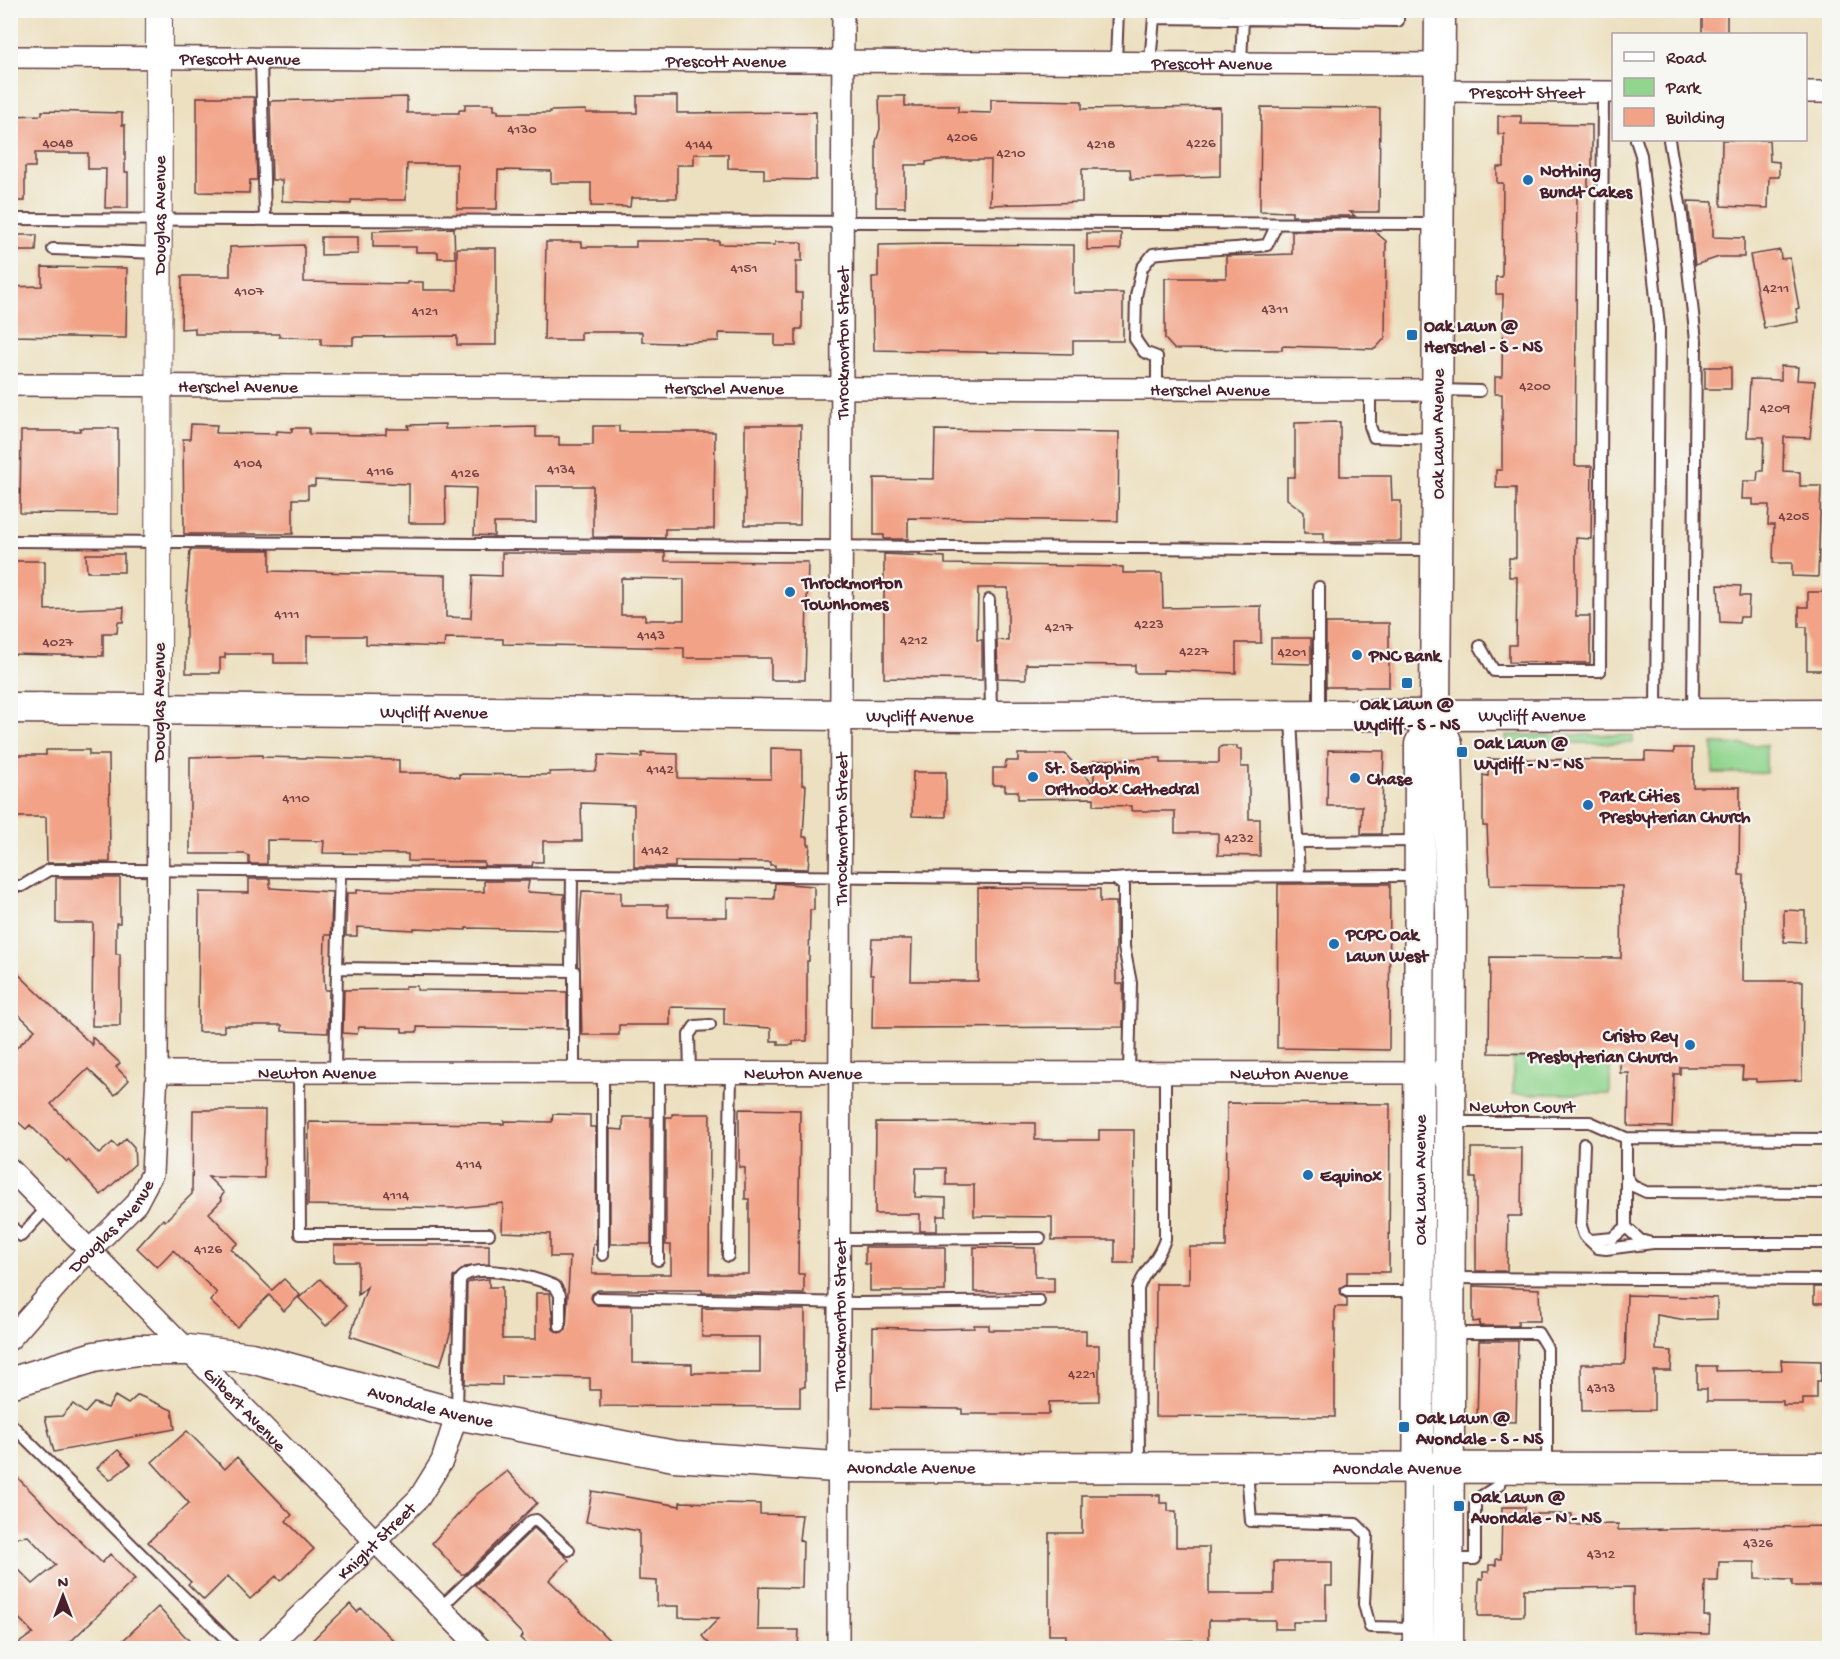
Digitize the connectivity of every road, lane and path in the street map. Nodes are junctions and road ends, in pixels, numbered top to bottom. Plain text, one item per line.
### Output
1 (159, 10) edge
2 (843, 10) edge
3 (1118, 10) edge
4 (1398, 10) edge
5 (1440, 10) edge
6 (1153, 14) edge
7 (1243, 18) junction
8 (10, 57) edge
9 (159, 59) junction
10 (261, 59) junction
11 (843, 61) junction
12 (1116, 62) junction
13 (1150, 62) junction
14 (1241, 63) junction
15 (1440, 77) junction
16 (1608, 92) edge
17 (1807, 92) edge
18 (1830, 92) edge
19 (1636, 141) edge
20 (1669, 141) edge
21 (265, 218) junction
22 (10, 219) edge
23 (159, 219) junction
24 (842, 222) junction
25 (1277, 224) junction
26 (1438, 224) junction
27 (53, 249) dead end
28 (159, 254) junction
29 (10, 385) edge
30 (159, 386) junction
31 (841, 386) junction
32 (1157, 388) junction
33 (1370, 389) junction
34 (1437, 390) junction
35 (1480, 391) dead end
36 (1437, 440) junction
37 (10, 541) edge
38 (158, 541) junction
39 (841, 548) junction
40 (1436, 550) junction
41 (1319, 587) dead end
42 (989, 600) dead end
43 (1480, 646) dead end
44 (10, 708) edge
45 (158, 710) junction
46 (840, 713) junction
47 (1435, 714) junction
48 (1830, 714) edge
49 (1305, 715) junction
50 (1656, 715) junction
51 (1693, 715) junction
52 (991, 716) junction
53 (1421, 841) junction
54 (1298, 842) junction
55 (158, 870) junction
56 (340, 873) junction
57 (572, 874) junction
58 (839, 875) junction
59 (1299, 876) junction
60 (1421, 876) junction
61 (1115, 879) junction
62 (10, 886) edge
63 (337, 968) junction
64 (571, 972) junction
65 (710, 1024) dead end
66 (157, 1072) junction
67 (299, 1072) junction
68 (336, 1072) junction
69 (574, 1073) junction
70 (603, 1073) junction
71 (659, 1073) junction
72 (690, 1073) junction
73 (730, 1073) junction
74 (1129, 1073) junction
75 (1165, 1073) junction
76 (1435, 1073) junction
77 (838, 1074) junction
78 (1435, 1122) junction
79 (1626, 1138) junction
80 (1830, 1139) edge
81 (1584, 1144) dead end
82 (10, 1169) edge
83 (1626, 1176) junction
84 (1830, 1193) edge
85 (48, 1207) junction
86 (10, 1225) edge
87 (1626, 1227) junction
88 (489, 1234) dead end
89 (1040, 1238) dead end
90 (838, 1239) junction
91 (1592, 1240) junction
92 (1653, 1243) junction
93 (1830, 1244) edge
94 (91, 1250) junction
95 (603, 1255) dead end
96 (728, 1256) dead end
97 (658, 1260) dead end
98 (1449, 1278) junction
99 (1830, 1280) edge
100 (1347, 1291) dead end
101 (1420, 1291) junction
102 (598, 1298) dead end
103 (1039, 1301) dead end
104 (837, 1302) junction
105 (560, 1326) dead end
106 (1449, 1333) junction
107 (10, 1339) edge
108 (188, 1350) junction
109 (10, 1383) edge
110 (457, 1414) junction
111 (10, 1423) edge
112 (836, 1467) junction
113 (1139, 1467) junction
114 (1247, 1467) junction
115 (1419, 1468) junction
116 (1449, 1468) junction
117 (1502, 1468) junction
118 (1547, 1468) junction
119 (1830, 1468) edge
120 (376, 1542) junction
121 (569, 1550) dead end
122 (1449, 1558) junction
123 (440, 1608) junction
124 (1418, 1638) edge
125 (235, 1648) edge
126 (267, 1648) edge
127 (480, 1648) edge
128 (838, 1648) edge
129 (1448, 1648) edge

1 - 9 street, Douglas Avenue
2 - 11 street, Throckmorton Street
3 - 12 lane
4 - 7 lane
5 - 15 main road, Oak Lawn Avenue
6 - 7 lane
6 - 13 lane
7 - 14 lane
8 - 9 street, Prescott Avenue
9 - 10 street, Prescott Avenue
9 - 23 street, Douglas Avenue
10 - 11 street, Prescott Avenue
10 - 21 lane
11 - 12 street, Prescott Avenue
11 - 24 street, Throckmorton Street
12 - 13 street, Prescott Avenue
13 - 14 street, Prescott Avenue
14 - 15 street, Prescott Avenue
15 - 16 street, Prescott Street
15 - 26 main road, Oak Lawn Avenue
16 - 43 lane
17 - 18 street
19 - 50 lane
20 - 51 lane
21 - 23 lane
21 - 24 lane
22 - 23 lane
23 - 28 street, Douglas Avenue
24 - 25 lane
24 - 31 street, Throckmorton Street
25 - 26 lane
25 - 32 lane
26 - 34 main road, Oak Lawn Avenue
27 - 28 lane
28 - 30 street, Douglas Avenue
29 - 30 street, Herschel Avenue
30 - 31 street, Herschel Avenue
30 - 38 street, Douglas Avenue
31 - 32 street, Herschel Avenue
31 - 39 street, Throckmorton Street
32 - 33 street, Herschel Avenue
33 - 34 street, Herschel Avenue
33 - 36 lane
34 - 35 lane
34 - 36 main road, Oak Lawn Avenue
36 - 40 main road, Oak Lawn Avenue
37 - 38 lane
38 - 39 lane
38 - 45 street, Douglas Avenue
39 - 40 lane
39 - 46 street, Throckmorton Street
40 - 47 main road, Oak Lawn Avenue
41 - 49 lane
42 - 52 lane
44 - 45 main road, Wycliff Avenue
45 - 46 main road, Wycliff Avenue
45 - 55 street, Douglas Avenue
46 - 52 main road, Wycliff Avenue
46 - 58 street, Throckmorton Street
47 - 49 main road, Wycliff Avenue
47 - 50 main road, Wycliff Avenue
47 - 53 main road, Oak Lawn Avenue
47 - 76 main road, Oak Lawn Avenue
48 - 51 main road, Wycliff Avenue
49 - 52 main road, Wycliff Avenue
49 - 54 lane
50 - 51 main road, Wycliff Avenue
53 - 54 lane
53 - 60 main road, Oak Lawn Avenue
54 - 59 lane
55 - 56 lane
55 - 62 lane
55 - 66 street, Douglas Avenue
56 - 57 lane
56 - 63 lane
57 - 58 lane
57 - 64 lane
58 - 61 lane
58 - 77 street, Throckmorton Street
59 - 60 lane
59 - 61 lane
60 - 76 main road, Oak Lawn Avenue
61 - 74 lane
63 - 64 lane
63 - 68 lane
64 - 69 lane
65 - 72 lane
66 - 67 street, Newton Avenue
66 - 94 street, Douglas Avenue
67 - 68 street, Newton Avenue
67 - 88 lane
68 - 69 street, Newton Avenue
69 - 70 street, Newton Avenue
70 - 71 street, Newton Avenue
70 - 95 lane
71 - 72 street, Newton Avenue
71 - 97 lane
72 - 73 street, Newton Avenue
73 - 77 street, Newton Avenue
73 - 96 lane
74 - 75 street, Newton Avenue
74 - 77 street, Newton Avenue
75 - 76 street, Newton Avenue
75 - 113 lane
76 - 78 main road, Oak Lawn Avenue
77 - 90 street, Throckmorton Street
78 - 79 lane, Newton Court
78 - 98 main road, Oak Lawn Avenue
78 - 101 main road, Oak Lawn Avenue
79 - 80 lane
79 - 83 lane
81 - 91 lane
82 - 85 street, Gilbert Avenue
83 - 84 lane
83 - 87 lane
85 - 86 lane
85 - 94 street, Gilbert Avenue
87 - 91 lane
87 - 92 lane
89 - 90 lane
90 - 104 street, Throckmorton Street
91 - 92 lane
92 - 93 lane
94 - 107 street, Douglas Avenue
94 - 108 street, Gilbert Avenue
98 - 99 lane
98 - 106 main road, Oak Lawn Avenue
100 - 101 lane
101 - 115 main road, Oak Lawn Avenue
102 - 104 lane
103 - 104 lane
104 - 112 street, Throckmorton Street
105 - 110 lane
106 - 116 main road, Oak Lawn Avenue
106 - 118 lane
108 - 109 main road, Avondale Avenue
108 - 110 main road, Avondale Avenue
108 - 120 street, Gilbert Avenue
110 - 112 main road, Avondale Avenue
110 - 120 street, Knight Street
111 - 125 lane
112 - 113 main road, Avondale Avenue
112 - 128 street, Throckmorton Street
113 - 114 main road, Avondale Avenue
114 - 115 main road, Avondale Avenue
114 - 124 lane
115 - 116 main road, Avondale Avenue
115 - 124 main road, Oak Lawn Avenue
116 - 117 main road, Avondale Avenue
116 - 122 main road, Oak Lawn Avenue
117 - 118 main road, Avondale Avenue
117 - 122 lane
118 - 119 main road, Avondale Avenue
120 - 123 street, Gilbert Avenue
120 - 126 street, Knight Street
121 - 123 lane
122 - 129 main road, Oak Lawn Avenue
123 - 127 street, Gilbert Avenue

